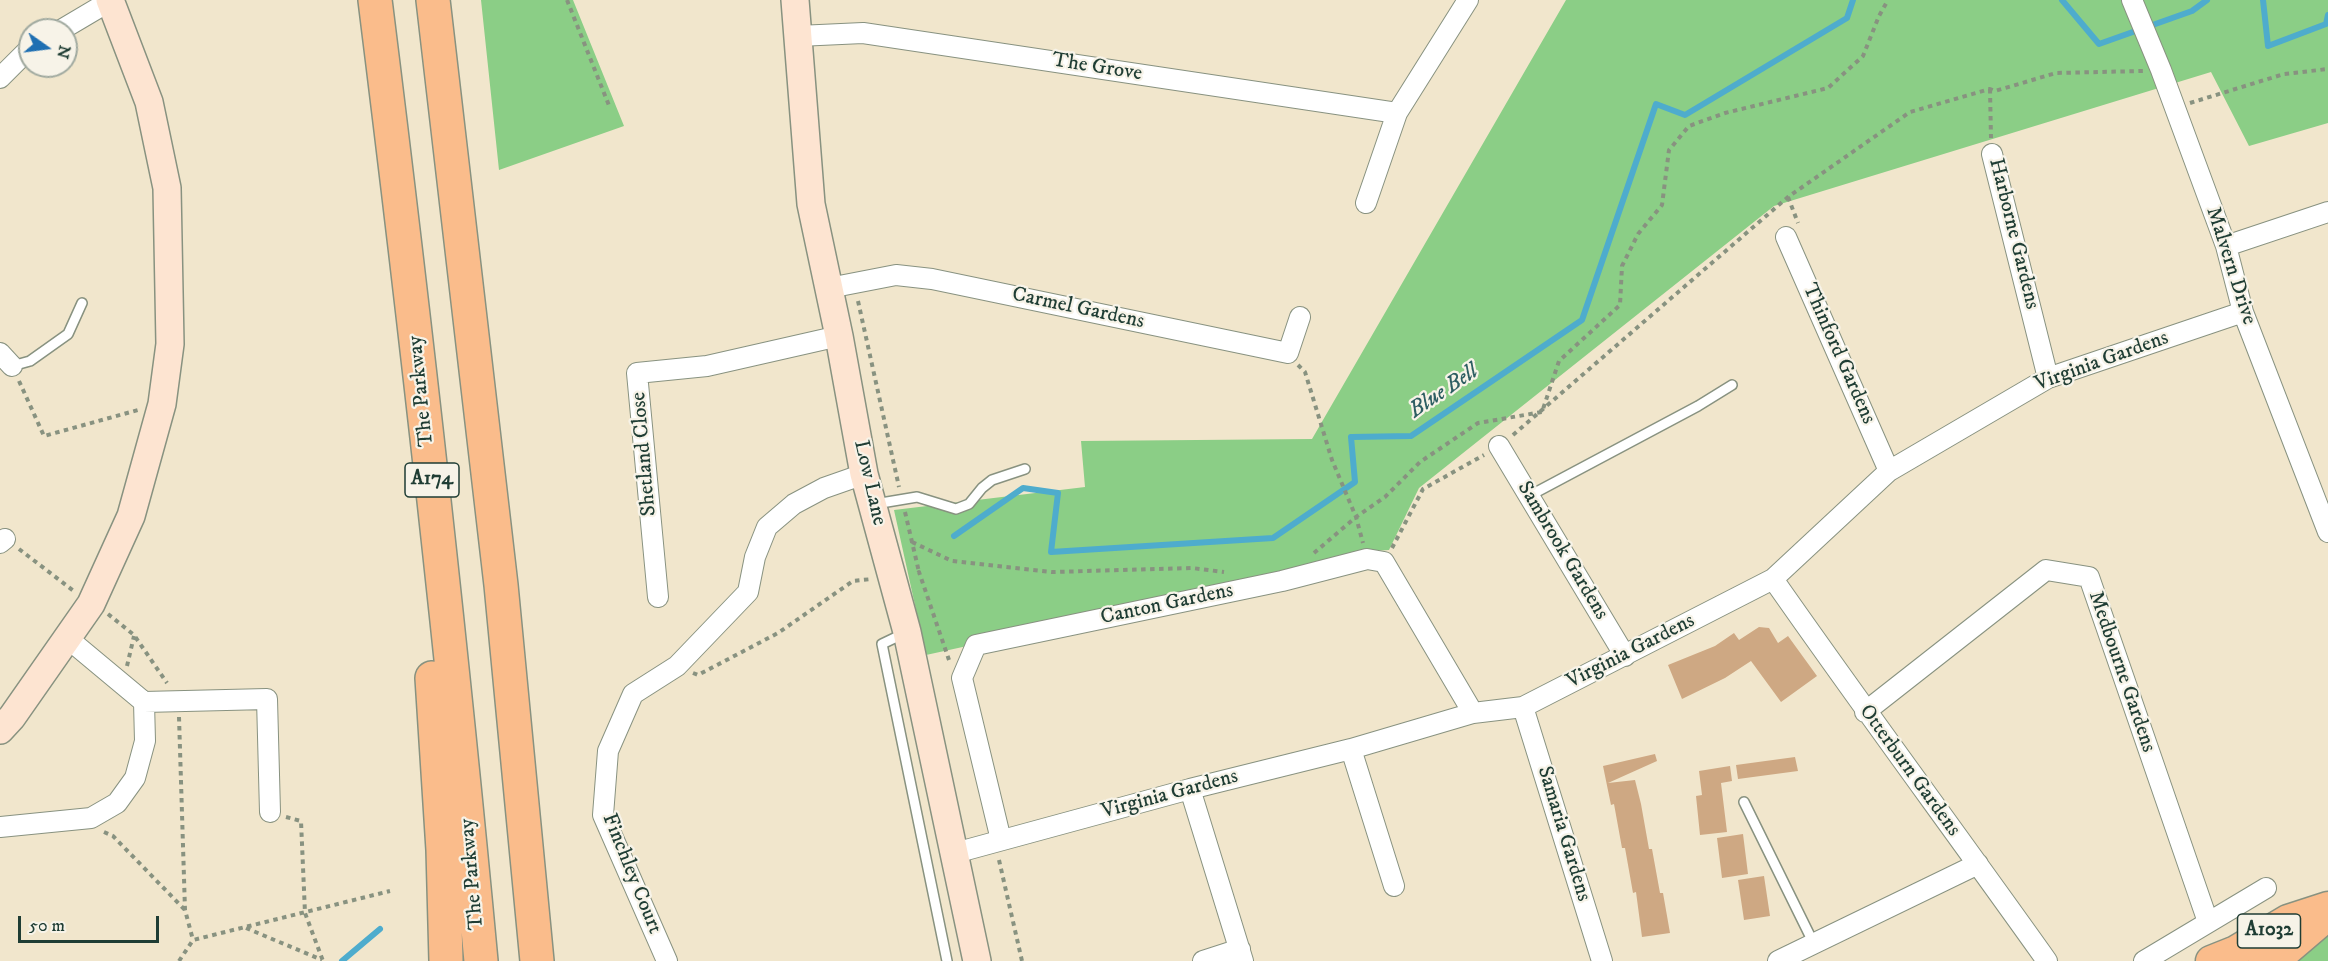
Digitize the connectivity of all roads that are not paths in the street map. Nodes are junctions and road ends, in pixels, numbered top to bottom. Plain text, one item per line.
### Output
1 (375, 0) edge
2 (433, 0) edge
3 (795, 0) edge
4 (1468, 0) edge
5 (2132, 0) edge
6 (110, 1) edge
7 (78, 20) edge
8 (798, 36) junction
9 (18, 60) edge
10 (0, 78) edge
11 (1396, 113) junction
12 (1992, 154) road end
13 (1366, 203) dead end
14 (2328, 212) edge
15 (1786, 237) dead end
16 (2226, 246) junction
17 (829, 288) junction
18 (411, 291) junction
19 (81, 303) dead end
20 (2244, 312) junction
21 (1300, 317) dead end
22 (839, 336) junction
23 (6, 360) edge
24 (2048, 378) junction
25 (1732, 385) dead end
26 (1499, 446) road end
27 (1025, 469) dead end
28 (1889, 471) junction
29 (864, 474) junction
30 (1529, 496) junction
31 (872, 505) junction
32 (2328, 532) edge
33 (1773, 579) junction
34 (658, 597) dead end
35 (907, 632) junction
36 (66, 637) junction
37 (1625, 656) junction
38 (144, 702) junction
39 (1523, 707) junction
40 (1865, 711) junction
41 (1473, 713) junction
42 (0, 730) edge
43 (1351, 749) junction
44 (1190, 789) junction
45 (1744, 802) dead end
46 (270, 812) road end
47 (0, 827) edge
48 (998, 841) junction
49 (955, 853) junction
50 (1978, 864) junction
51 (1394, 886) dead end
52 (2266, 888) dead end
53 (2328, 907) edge
54 (2328, 915) edge
55 (2208, 922) junction
56 (1814, 944) junction
57 (1241, 955) edge
58 (2281, 957) edge
59 (446, 961) edge
60 (481, 961) edge
61 (537, 961) edge
62 (667, 961) edge
63 (946, 961) edge
64 (977, 961) edge
65 (1203, 961) edge
66 (1602, 961) edge
67 (1778, 961) edge
68 (2047, 961) edge
69 (2144, 961) edge
70 (2211, 961) edge

1 - 18 highway, The Parkway / A174
2 - 61 highway, A174
3 - 8 main road, Low Lane
4 - 11 street
5 - 16 street, Malvern Drive
6 - 7 street
6 - 36 main road
8 - 11 street, The Grove
8 - 17 main road, Low Lane
9 - 10 street
11 - 13 street
12 - 24 street, Harborne Gardens
14 - 16 street
15 - 28 street, Thinford Gardens
16 - 20 street, Malvern Drive
17 - 21 street, Carmel Gardens
17 - 22 main road, Low Lane
18 - 59 highway, A174
18 - 60 highway, The Parkway / A174
19 - 23 lane
20 - 24 street, Virginia Gardens
20 - 32 street, Malvern Drive
22 - 29 main road, Low Lane
22 - 34 street, Shetland Close
24 - 28 street, Virginia Gardens
25 - 30 lane
26 - 30 street, Sambrook Gardens
27 - 31 lane
28 - 33 street, Virginia Gardens
29 - 31 main road, Low Lane
29 - 62 street, Finchley Court
30 - 37 street, Sambrook Gardens
31 - 35 main road, Low Lane
33 - 37 street, Virginia Gardens
33 - 40 street, Otterburn Gardens
35 - 49 main road, Low Lane
35 - 63 lane
36 - 38 street
36 - 42 main road
37 - 39 street, Virginia Gardens
38 - 46 street
38 - 47 street
39 - 41 street, Virginia Gardens
39 - 66 street, Samaria Gardens
40 - 50 street, Otterburn Gardens
40 - 55 street, Medbourne Gardens
41 - 43 street, Virginia Gardens
41 - 48 street, Canton Gardens
43 - 44 street, Virginia Gardens
43 - 51 street
44 - 48 street, Virginia Gardens
44 - 57 street
45 - 56 lane
48 - 49 street, Virginia Gardens
49 - 64 main road, Low Lane
50 - 56 street
50 - 68 street, Otterburn Gardens
52 - 55 street
53 - 70 main road, A1032
54 - 58 main road, A1032
55 - 69 street
56 - 67 street
57 - 65 street

